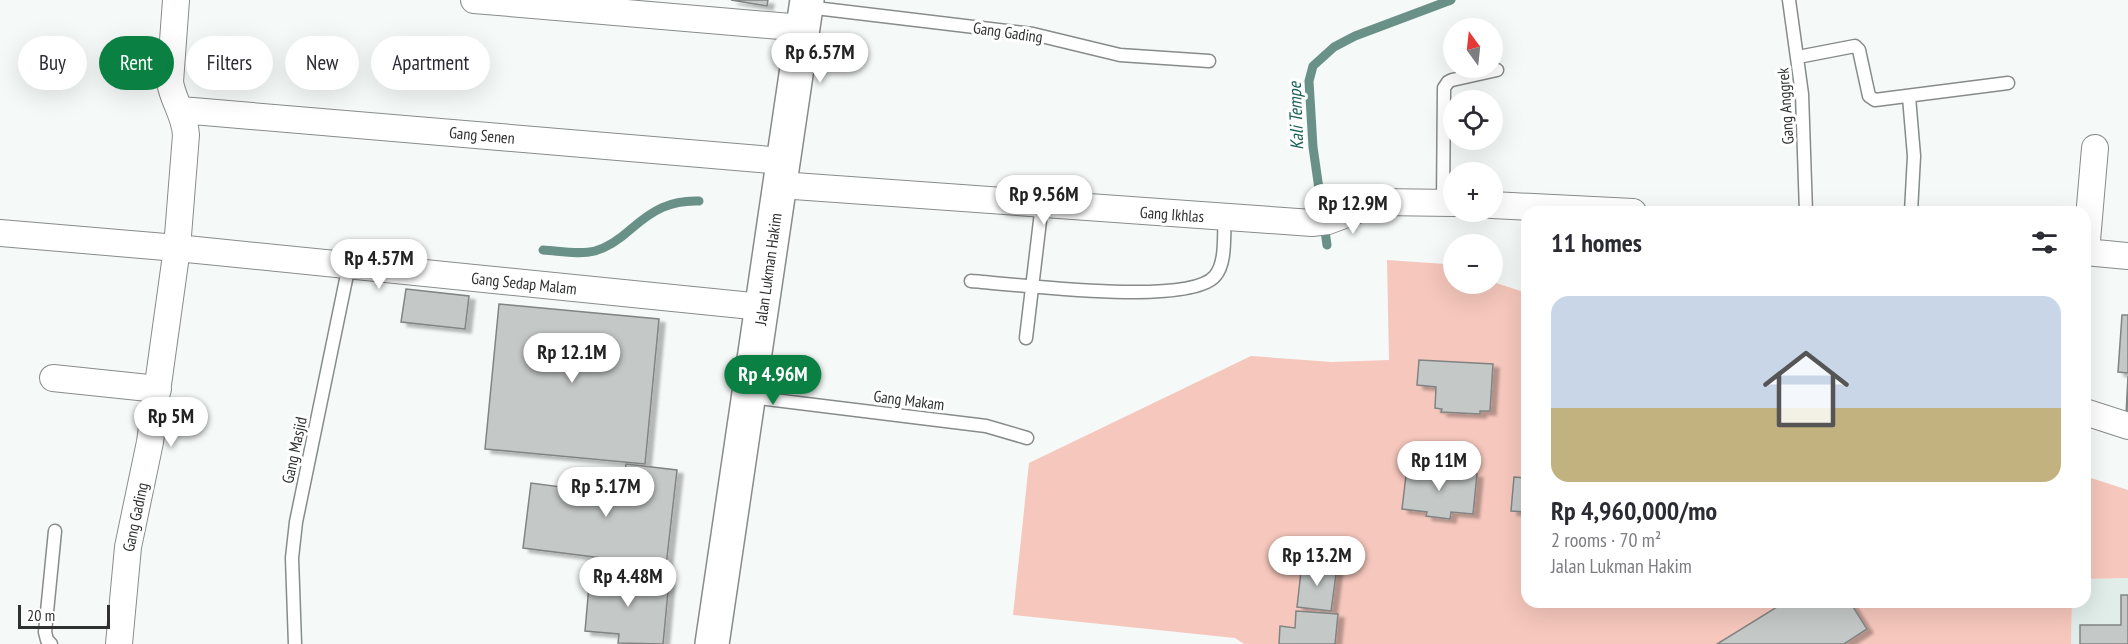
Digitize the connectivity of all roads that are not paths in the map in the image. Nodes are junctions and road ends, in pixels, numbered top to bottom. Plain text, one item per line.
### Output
1 (176, 0) edge
2 (474, 0) edge
3 (1789, 0) edge
4 (805, 12) edge
5 (1798, 57) junction
6 (1209, 61) dead end
7 (1461, 78) edge
8 (2008, 83) dead end
9 (1909, 97) junction
10 (181, 110) junction
11 (2095, 148) dead end
12 (1447, 162) edge
13 (782, 173) junction
14 (1443, 203) edge
15 (1042, 204) junction
16 (1503, 206) edge
17 (1521, 206) edge
18 (1806, 206) edge
19 (1911, 206) edge
20 (2089, 206) edge
21 (1225, 218) junction
22 (0, 233) edge
23 (177, 248) junction
24 (2091, 253) edge
25 (2128, 256) edge
26 (348, 265) junction
27 (971, 281) dead end
28 (1032, 285) junction
29 (762, 307) junction
30 (1026, 338) dead end
31 (53, 378) dead end
32 (158, 389) junction
33 (749, 397) junction
34 (2091, 414) edge
35 (2128, 426) edge
36 (1027, 438) dead end
37 (55, 531) dead end
38 (51, 644) edge
39 (119, 644) edge
40 (295, 644) edge
41 (712, 644) edge

1 - 10 street, Gang Gading
2 - 4 street
3 - 5 lane, Gang Anggrek
4 - 6 lane, Gang Gading
4 - 13 main road, Jalan Lukman Hakim
5 - 9 lane
5 - 18 lane, Gang Anggrek
7 - 12 lane
8 - 9 lane
9 - 19 lane
10 - 13 street, Gang Senen
10 - 23 street, Gang Gading
11 - 20 street
13 - 15 street, Gang Ikhlas
13 - 29 main road, Jalan Lukman Hakim
14 - 21 street, Gang Ikhlas
15 - 21 street, Gang Ikhlas
15 - 28 lane
16 - 17 street
21 - 28 lane
22 - 23 street, Gang Sedap Malam
23 - 26 street, Gang Sedap Malam
23 - 32 street, Gang Gading
24 - 25 street
26 - 29 street, Gang Sedap Malam
26 - 40 lane, Gang Masjid
27 - 28 lane
28 - 30 lane
29 - 33 main road, Jalan Lukman Hakim
31 - 32 street
32 - 39 street, Gang Gading
33 - 36 lane, Gang Makam
33 - 41 main road, Jalan Lukman Hakim
34 - 35 street
37 - 38 lane

